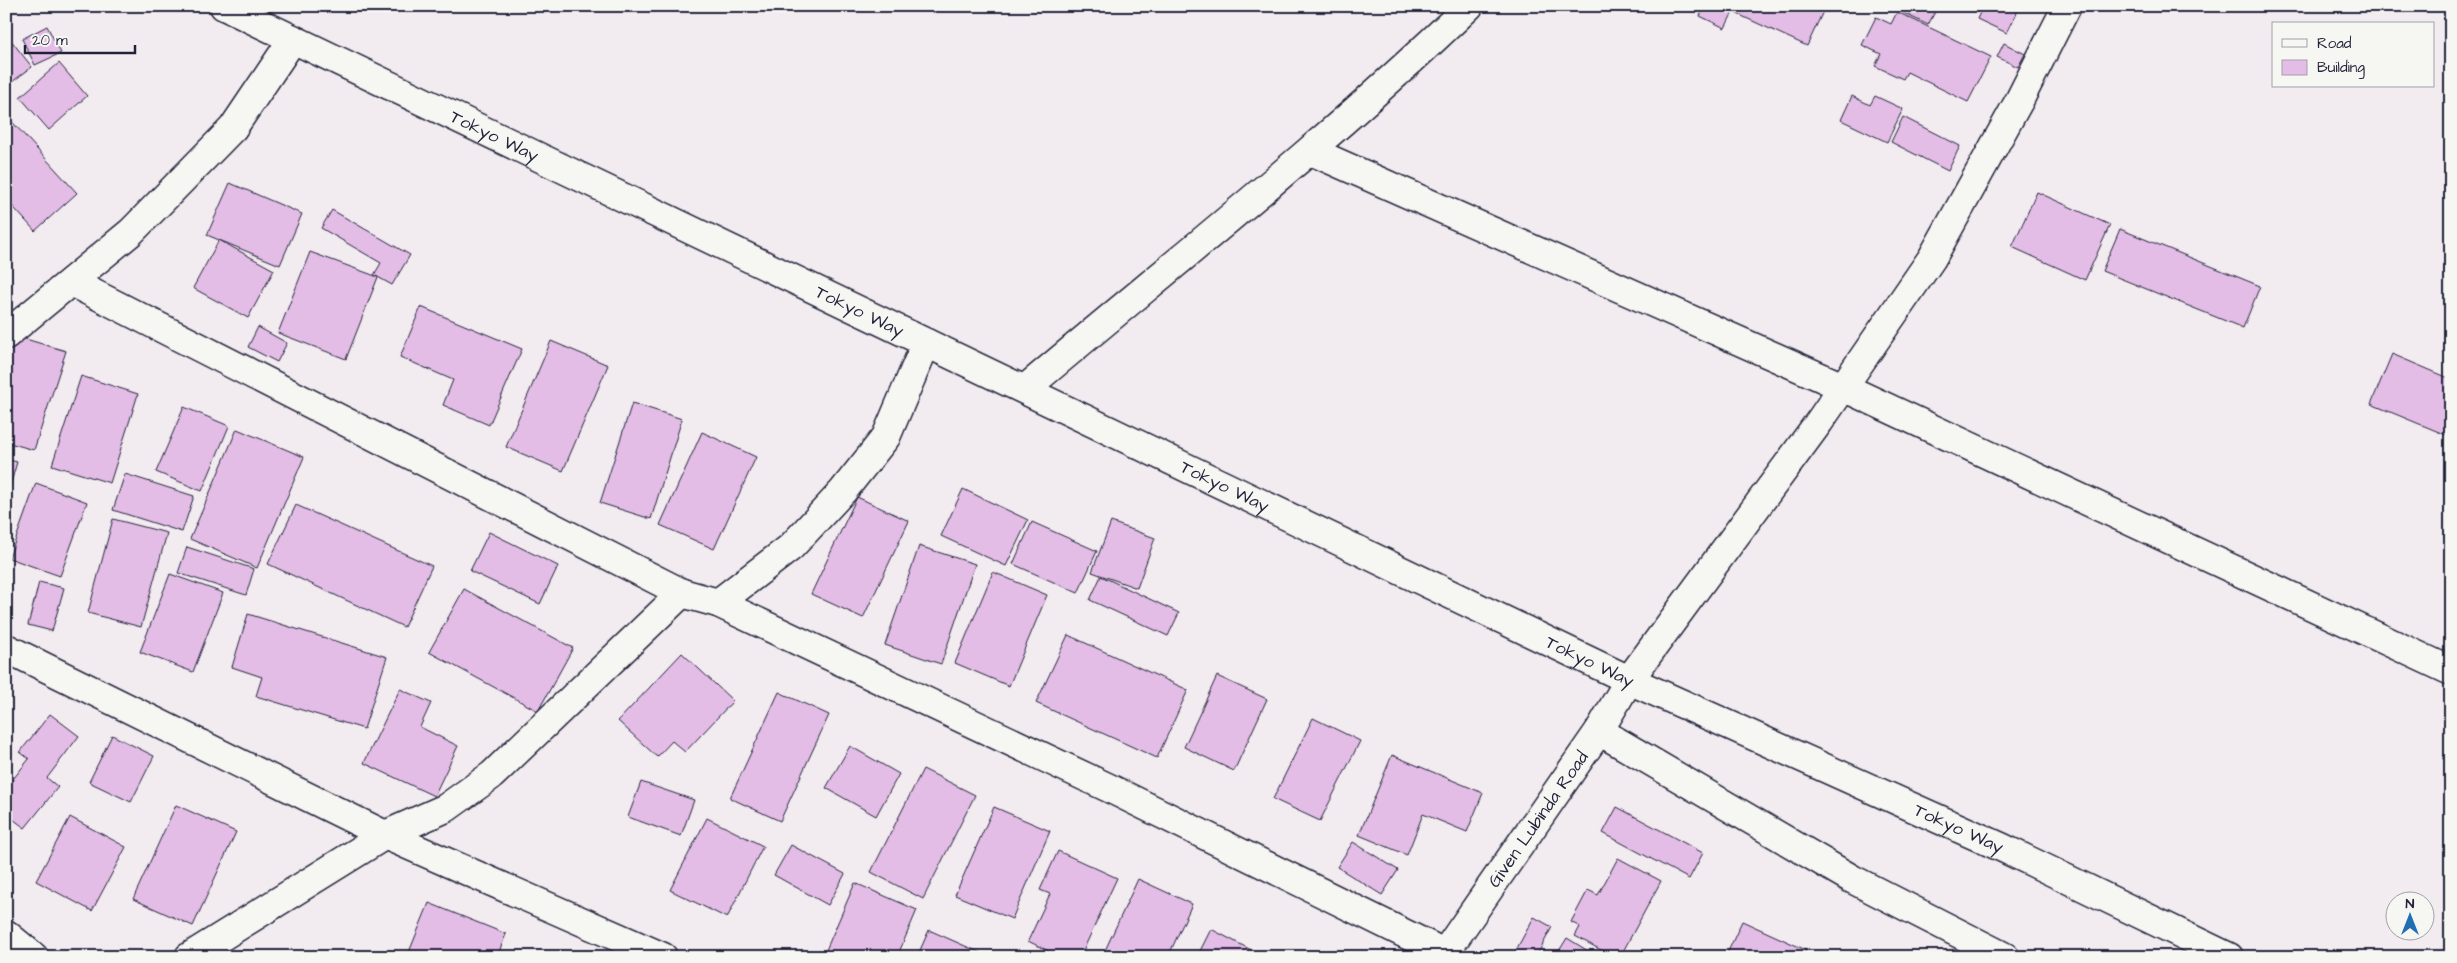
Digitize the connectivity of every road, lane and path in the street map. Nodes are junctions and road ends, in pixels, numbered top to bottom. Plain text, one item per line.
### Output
1 (224, 6) edge
2 (1469, 6) edge
3 (2067, 6) edge
4 (292, 39) junction
5 (1311, 151) junction
6 (71, 282) junction
7 (6, 335) edge
8 (926, 342) junction
9 (1844, 387) junction
10 (1025, 390) junction
11 (682, 593) junction
12 (718, 604) junction
13 (6, 648) edge
14 (2451, 670) edge
15 (1629, 680) junction
16 (1599, 731) junction
17 (385, 835) junction
18 (6, 934) edge
19 (1443, 955) edge
20 (34, 957) edge
21 (189, 957) edge
22 (663, 957) edge
23 (2005, 957) edge
24 (2229, 957) edge

1 - 4 street, Tokyo Way
2 - 5 street
3 - 9 street, Given Lubinda Road
4 - 6 street
4 - 8 street, Tokyo Way
5 - 9 street
5 - 10 street
6 - 7 street
6 - 11 street
8 - 10 street, Tokyo Way
8 - 12 street
9 - 14 street
9 - 15 street, Given Lubinda Road
10 - 15 street, Tokyo Way
11 - 12 street
11 - 17 street
12 - 19 street
13 - 17 street
15 - 16 street, Given Lubinda Road
15 - 24 street, Tokyo Way
16 - 19 street, Given Lubinda Road
16 - 23 street
17 - 21 street
17 - 22 street
18 - 20 street

